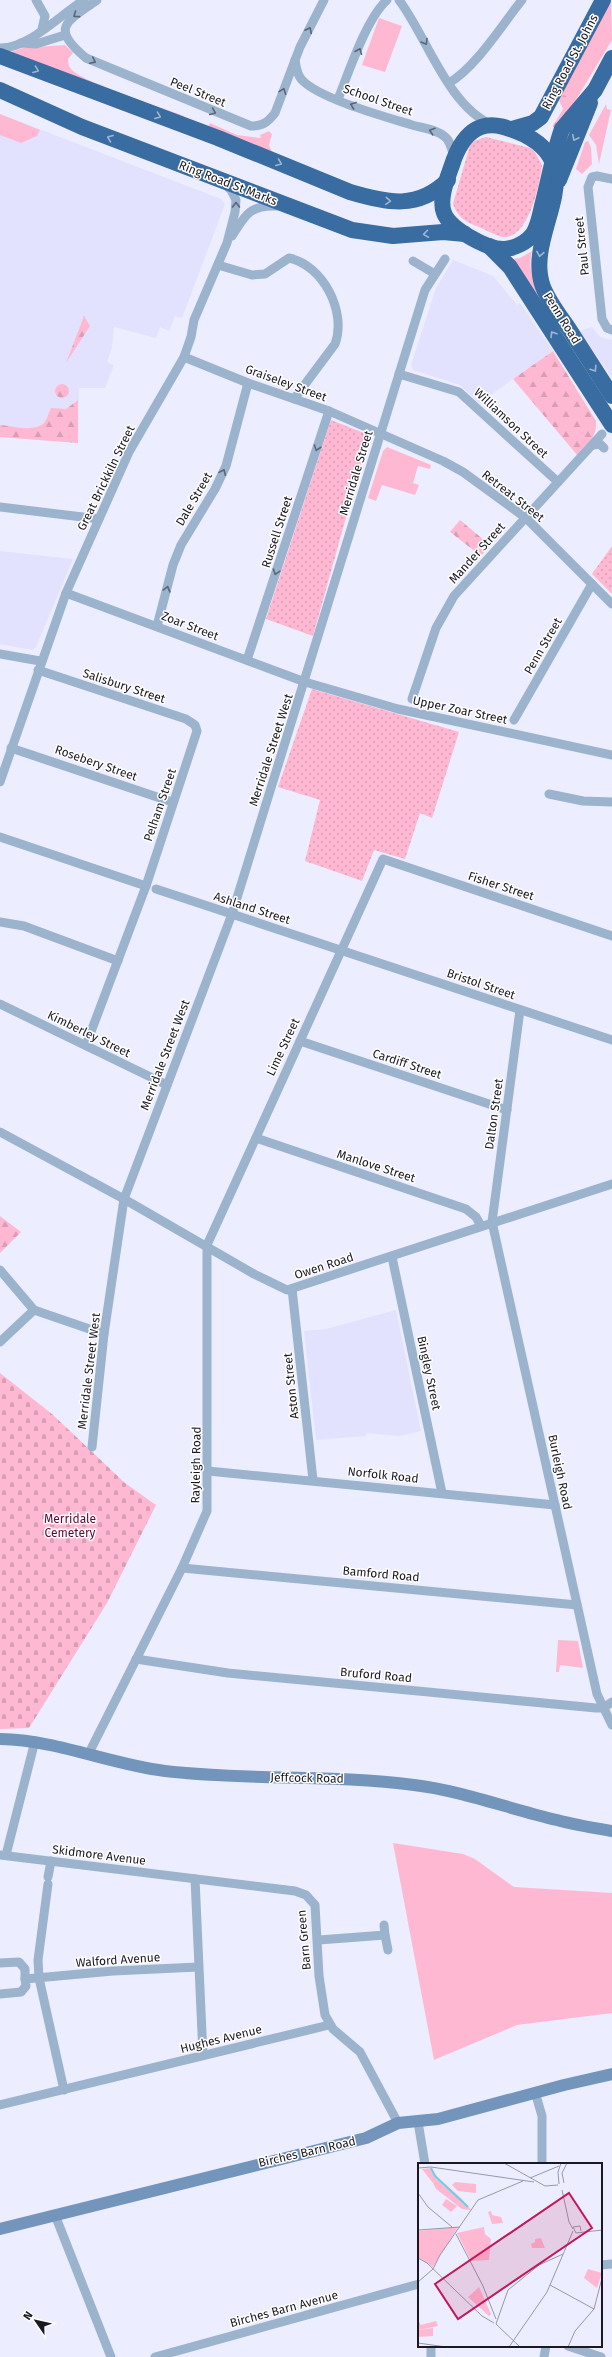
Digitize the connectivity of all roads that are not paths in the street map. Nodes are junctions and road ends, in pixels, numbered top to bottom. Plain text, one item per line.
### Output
1 (36, 0) edge
2 (84, 0) edge
3 (97, 0) edge
4 (324, 0) edge
5 (388, 0) edge
6 (399, 0) edge
7 (522, 0) edge
8 (603, 0) edge
9 (404, 4) edge
10 (42, 29) junction
11 (65, 35) junction
12 (21, 43) junction
13 (0, 48) edge
14 (0, 56) edge
15 (612, 58) edge
16 (295, 60) junction
17 (449, 83) junction
18 (595, 90) junction
19 (2, 92) edge
20 (338, 99) junction
21 (492, 124) junction
22 (512, 129) junction
23 (454, 159) junction
24 (553, 162) junction
25 (212, 176) junction
26 (612, 179) edge
27 (448, 180) junction
28 (556, 189) junction
29 (287, 206) junction
30 (465, 234) junction
31 (227, 242) junction
32 (489, 246) junction
33 (445, 259) dead end
34 (413, 261) dead end
35 (218, 265) junction
36 (435, 274) junction
37 (612, 330) edge
38 (184, 357) junction
39 (398, 374) junction
40 (248, 383) junction
41 (612, 396) edge
42 (294, 399) junction
43 (329, 411) junction
44 (607, 430) edge
45 (381, 432) junction
46 (594, 445) junction
47 (604, 448) dead end
48 (558, 482) junction
49 (0, 507) edge
50 (99, 518) junction
51 (526, 518) junction
52 (592, 584) junction
53 (66, 594) junction
54 (612, 604) edge
55 (157, 626) junction
56 (0, 654) edge
57 (247, 660) junction
58 (39, 666) junction
59 (305, 682) junction
60 (412, 699) dead end
61 (514, 720) dead end
62 (197, 732) joint
63 (12, 748) junction
64 (612, 755) edge
65 (0, 782) edge
66 (549, 794) dead end
67 (172, 802) junction
68 (612, 802) edge
69 (0, 837) edge
70 (383, 859) joint
71 (146, 886) junction
72 (156, 889) dead end
73 (232, 914) junction
74 (0, 922) edge
75 (612, 936) edge
76 (342, 950) junction
77 (118, 961) junction
78 (0, 1004) edge
79 (520, 1010) junction
80 (612, 1040) edge
81 (300, 1041) junction
82 (86, 1046) junction
83 (167, 1085) junction
84 (507, 1110) junction
85 (0, 1132) edge
86 (256, 1138) junction
87 (612, 1184) edge
88 (124, 1199) junction
89 (492, 1222) junction
90 (481, 1226) junction
91 (207, 1245) junction
92 (392, 1257) junction
93 (0, 1270) edge
94 (292, 1289) junction
95 (34, 1310) junction
96 (104, 1334) junction
97 (0, 1342) edge
98 (92, 1447) dead end
99 (208, 1470) junction
100 (313, 1480) junction
101 (442, 1493) junction
102 (555, 1505) junction
103 (182, 1568) junction
104 (577, 1605) junction
105 (136, 1659) junction
106 (612, 1702) edge
107 (603, 1708) junction
108 (612, 1725) edge
109 (0, 1739) edge
110 (35, 1741) junction
111 (89, 1753) junction
112 (612, 1831) edge
113 (3, 1855) edge
114 (51, 1861) junction
115 (195, 1879) junction
116 (318, 1940) junction
117 (388, 1950) dead end
118 (0, 1963) edge
119 (198, 1967) junction
120 (40, 1978) junction
121 (25, 1979) junction
122 (0, 1994) edge
123 (329, 2025) junction
124 (203, 2055) junction
125 (612, 2074) edge
126 (64, 2090) junction
127 (535, 2092) junction
128 (0, 2105) edge
129 (418, 2122) junction
130 (398, 2123) junction
131 (425, 2163) edge
132 (542, 2163) edge
133 (55, 2215) junction
134 (0, 2229) edge
135 (612, 2264) edge
136 (602, 2265) edge
137 (418, 2284) edge
138 (546, 2347) edge
139 (571, 2347) edge
140 (111, 2357) edge
141 (155, 2357) edge
142 (544, 2357) edge
143 (601, 2357) edge

1 - 10 street
2 - 10 street
3 -> 11 street
16 -> 4 street, Peel Street
20 -> 5 street
6 - 9 street
7 - 17 street
8 - 22 highway, Ring Road St. Johns
9 -> 17 street
10 - 12 street
11 - 12 street
11 -> 16 street, Peel Street
12 - 13 street
14 -> 27 highway
15 - 18 highway
16 - 20 street, School Street
17 - 21 street
18 - 24 highway
18 -> 28 highway
25 -> 19 highway, Ring Road St Marks
23 -> 20 street, School Street
21 - 22 highway
21 - 23 highway
22 - 24 highway
23 - 27 highway
24 - 28 highway, Penn Road
24 - 32 highway
25 - 29 highway, Ring Road St Marks
31 -> 25 street, Great Brickkiln Street
26 - 37 street, Paul Street
27 - 30 highway
28 -> 41 highway, Penn Road
30 -> 29 highway, Ring Road St Marks
29 - 31 street
30 - 32 highway
31 - 35 street, Great Brickkiln Street
44 -> 32 highway, Penn Road
33 - 36 street, Merridale Street
34 - 36 street
35 - 38 street, Great Brickkiln Street
35 - 42 street
36 - 39 street, Merridale Street
38 - 40 street, Graiseley Street
38 - 50 street, Great Brickkiln Street
39 - 45 street, Merridale Street
39 - 48 street, Williamson Street
40 - 42 street, Graiseley Street
55 -> 40 street, Dale Street
42 - 43 street, Graiseley Street
43 - 45 street, Graiseley Street
43 -> 57 street, Russell Street
44 - 46 street, Mander Street
45 - 51 street, Retreat Street
45 - 59 street, Merridale Street
46 - 47 street
46 - 48 street, Mander Street
48 - 51 street, Mander Street
49 - 50 street
50 - 53 street, Great Brickkiln Street
51 - 52 street, Retreat Street
51 - 60 street, Mander Street
52 - 54 street, Retreat Street
52 - 61 street, Penn Street
53 - 55 street, Zoar Street
53 - 58 street, Great Brickkiln Street
55 - 57 street, Zoar Street
56 - 58 street, Salisbury Street
57 - 59 street, Zoar Street
58 - 62 street, Salisbury Street
58 - 63 street, Great Brickkiln Street
59 - 64 street, Upper Zoar Street
59 - 73 street, Merridale Street West
62 - 67 street, Pelham Street
63 - 65 street, Great Brickkiln Street
63 - 67 street, Rosebery Street
66 - 68 street
67 - 71 street, Pelham Street
69 - 71 street
70 - 75 street, Fisher Street
70 - 76 street, Lime Street
71 - 77 street, Pelham Street
72 - 73 street, Ashland Street
73 - 76 street, Ashland Street
73 - 83 street, Merridale Street West
74 - 77 street
76 - 79 street, Bristol Street
76 - 81 street, Lime Street
77 - 82 street, Pelham Street
78 - 82 street, Kimberley Street
79 - 80 street, Bristol Street
79 - 84 street, Dalton Street
81 - 84 street, Cardiff Street
81 - 86 street, Lime Street
82 - 83 street, Kimberley Street
83 - 88 street, Merridale Street West
84 - 89 street, Dalton Street
85 - 88 street, Owen Road
86 - 90 street, Manlove Street
86 - 91 street, Lime Street
87 - 89 street, Owen Road
88 - 91 street, Owen Road
88 - 96 street, Merridale Street West
89 - 90 street, Owen Road
89 - 102 street, Burleigh Road
90 - 92 street, Owen Road
91 - 94 street, Owen Road
91 - 99 street, Rayleigh Road
92 - 94 street, Owen Road
92 - 101 street, Bingley Street
93 - 95 street
94 - 100 street, Aston Street
95 - 96 street
95 - 97 street
96 - 98 street, Merridale Street West
99 - 100 street, Norfolk Road
99 - 103 street, Rayleigh Road
100 - 101 street, Norfolk Road
101 - 102 street, Norfolk Road
102 - 104 street, Burleigh Road
103 - 104 street, Bamford Road
103 - 105 street, Rayleigh Road
104 - 107 street, Burleigh Road
105 - 107 street, Bruford Road
105 - 111 street, Rayleigh Road
106 - 107 street
107 - 108 street, Burleigh Road
109 - 110 main road, Jeffcock Road
110 - 111 main road, Jeffcock Road
110 - 113 street
111 - 112 main road, Jeffcock Road
113 - 114 street, Skidmore Avenue
114 - 115 street, Skidmore Avenue
114 - 120 street
115 - 116 street, Barn Green
115 - 119 street
116 - 117 street
116 - 123 street, Barn Green
118 - 121 street
119 - 120 street, Walford Avenue
119 - 124 street
120 - 121 street, Walford Avenue
120 - 126 street
121 - 122 street
123 - 124 street, Hughes Avenue
123 - 130 street
124 - 126 street, Hughes Avenue
125 - 127 main road, Birches Barn Road
126 - 128 street, Hughes Avenue
127 - 129 main road, Birches Barn Road
127 - 132 street
129 - 130 main road, Birches Barn Road
129 - 131 street
130 - 133 main road, Birches Barn Road
133 - 134 main road, Birches Barn Road
133 - 140 street
135 - 136 street
137 - 141 street, Birches Barn Avenue
138 - 142 street
139 - 143 street

